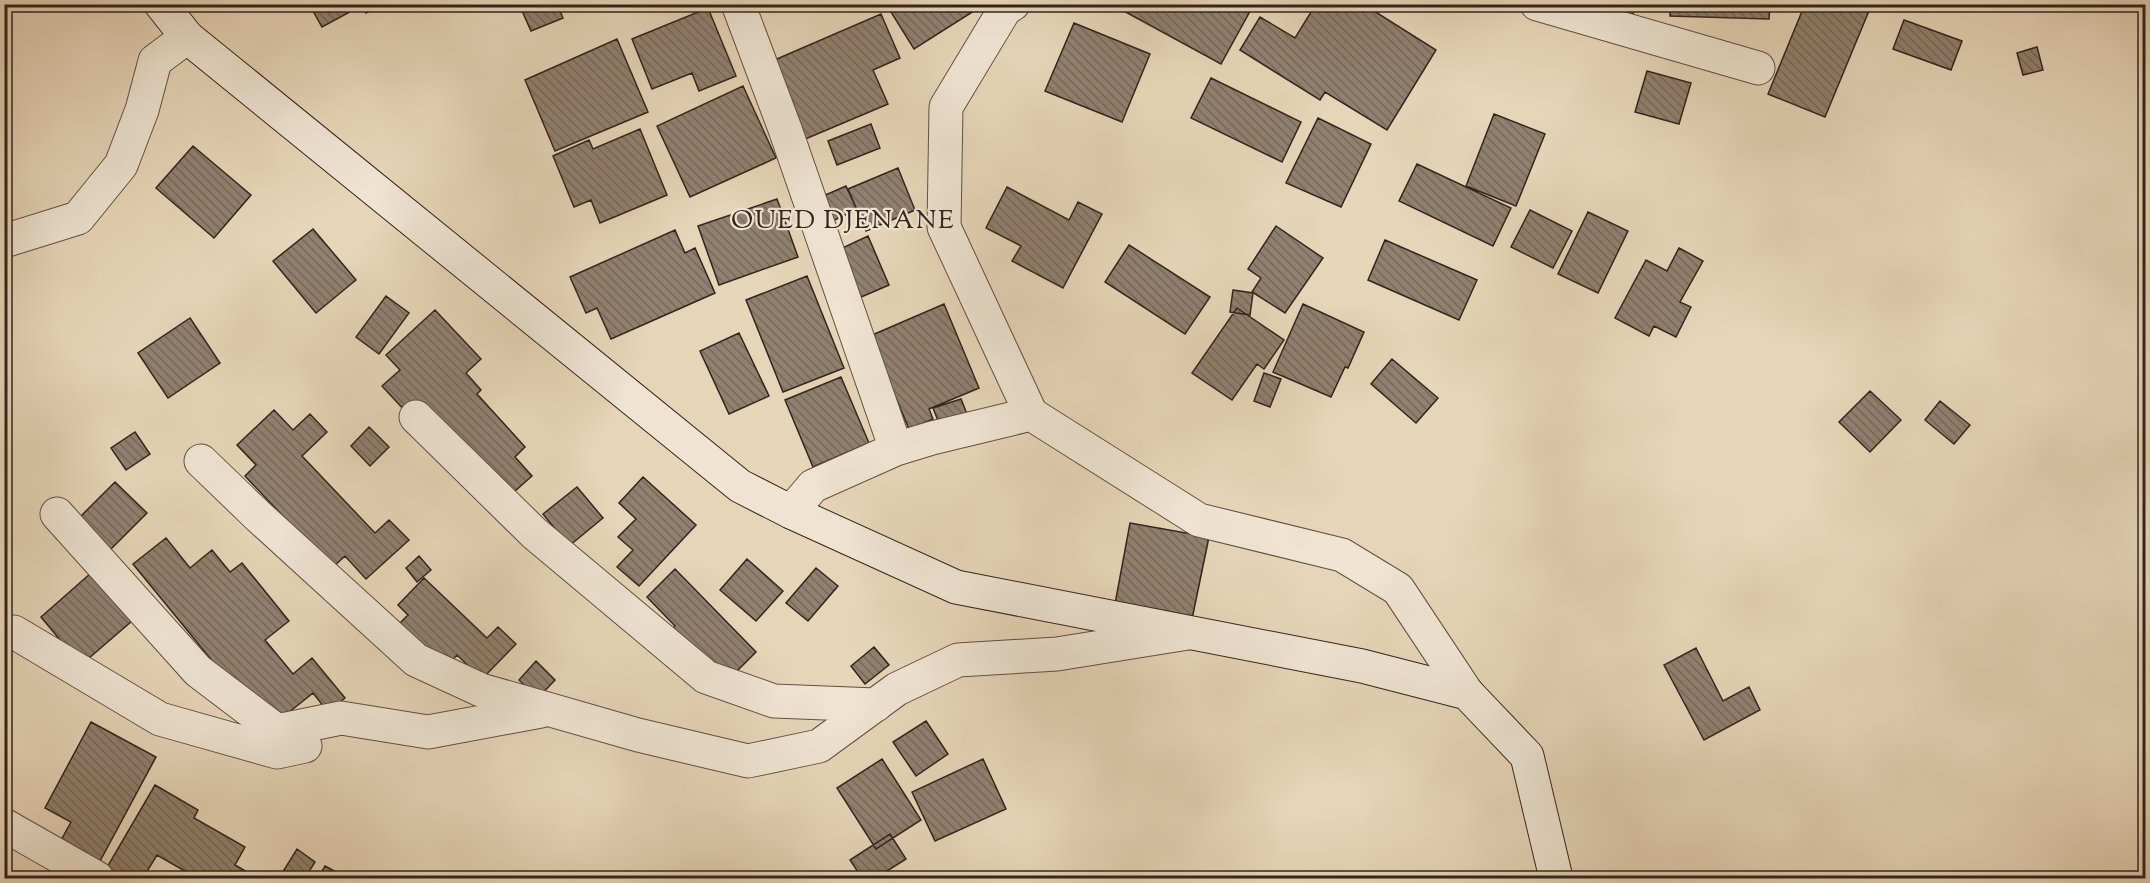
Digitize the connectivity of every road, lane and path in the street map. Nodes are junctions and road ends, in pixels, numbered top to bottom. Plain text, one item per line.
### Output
1 (161, 4) edge
2 (738, 4) edge
3 (1013, 4) edge
4 (1537, 4) edge
5 (187, 37) junction
6 (1758, 68) dead end
7 (4, 241) edge
8 (1031, 414) junction
9 (416, 417) dead end
10 (896, 449) junction
11 (201, 461) dead end
12 (790, 512) junction
13 (57, 514) dead end
14 (1192, 633) junction
15 (4, 635) edge
16 (1467, 693) junction
17 (876, 705) junction
18 (552, 709) junction
19 (394, 726) junction
20 (4, 825) edge
21 (97, 879) edge
22 (1556, 879) edge

1 - 5 street
2 - 10 street
3 - 8 street
4 - 6 street
5 - 7 street
5 - 12 street
8 - 10 street
8 - 16 street
9 - 17 street
10 - 12 street
11 - 18 street
12 - 14 street
13 - 19 street
14 - 16 street
14 - 17 street
15 - 19 street
16 - 22 street
17 - 18 street
18 - 19 street
20 - 21 street

